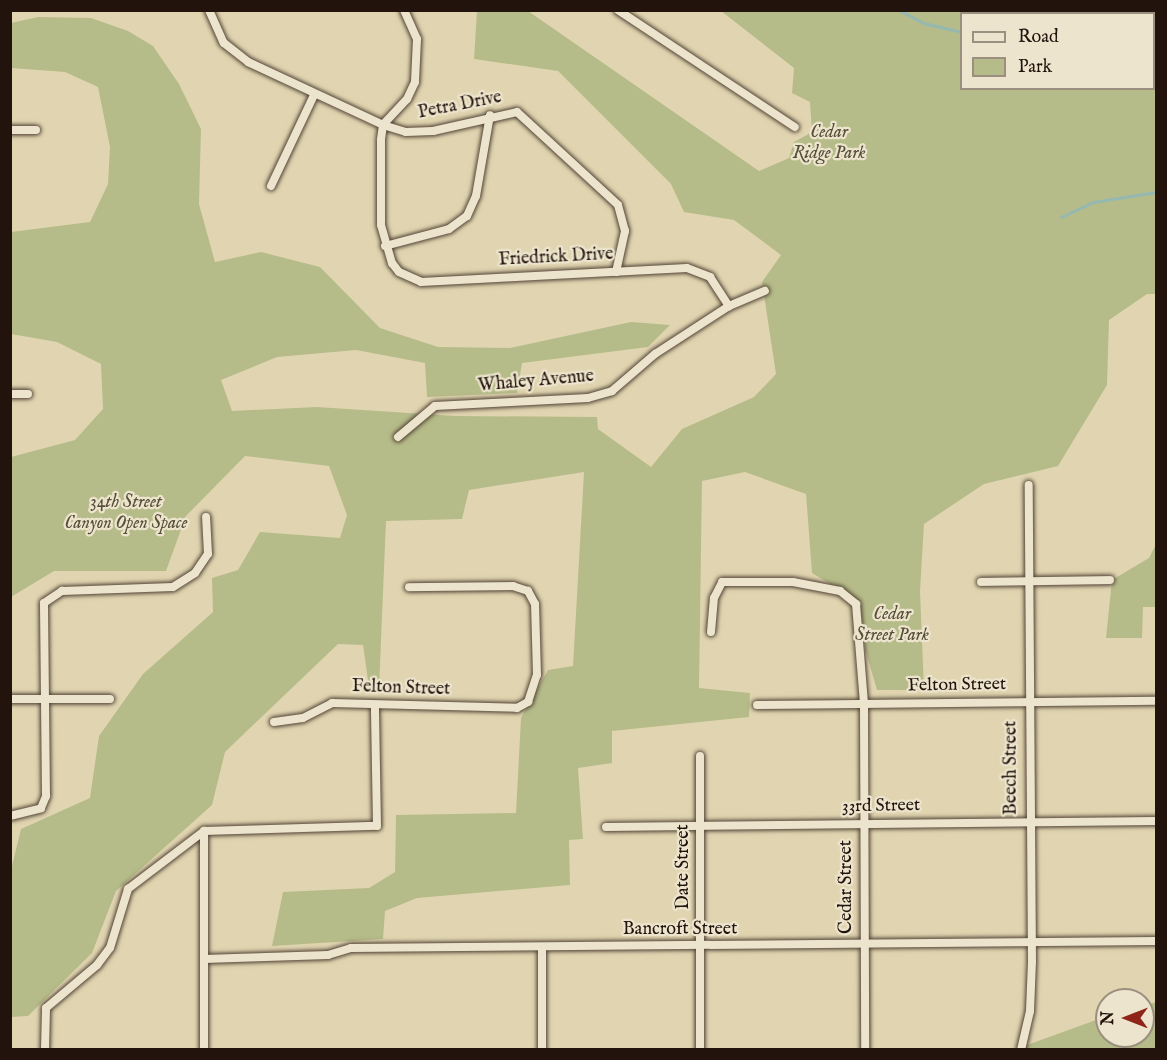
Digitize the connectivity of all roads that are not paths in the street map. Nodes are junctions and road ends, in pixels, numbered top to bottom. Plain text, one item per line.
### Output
1 (210, 10) edge
2 (404, 10) edge
3 (618, 10) edge
4 (314, 95) junction
5 (490, 116) junction
6 (383, 125) junction
7 (795, 127) dead end
8 (10, 130) edge
9 (36, 130) dead end
10 (271, 186) dead end
11 (385, 246) junction
12 (616, 272) junction
13 (765, 291) dead end
14 (729, 306) junction
15 (10, 394) edge
16 (28, 394) dead end
17 (398, 437) dead end
18 (1029, 485) dead end
19 (206, 517) dead end
20 (1110, 580) dead end
21 (1028, 581) junction
22 (981, 582) dead end
23 (409, 587) dead end
24 (711, 632) dead end
25 (10, 699) edge
26 (43, 699) junction
27 (110, 699) dead end
28 (1156, 701) edge
29 (1029, 702) junction
30 (864, 704) junction
31 (757, 705) dead end
32 (375, 707) junction
33 (274, 722) dead end
34 (700, 756) dead end
35 (10, 816) edge
36 (1156, 821) edge
37 (1028, 822) junction
38 (864, 824) junction
39 (701, 826) junction
40 (606, 827) dead end
41 (204, 831) junction
42 (1156, 941) edge
43 (1029, 943) junction
44 (863, 945) junction
45 (542, 947) junction
46 (700, 947) junction
47 (204, 959) junction
48 (45, 1050) edge
49 (204, 1050) edge
50 (542, 1050) edge
51 (700, 1050) edge
52 (865, 1050) edge
53 (1021, 1050) edge

1 - 4 street, Petra Drive
2 - 6 street
3 - 7 street
4 - 6 street, Petra Drive
4 - 10 street
5 - 6 street, Petra Drive
5 - 11 street
5 - 12 street, Petra Drive
6 - 11 street
8 - 9 street
11 - 12 street, Friedrick Drive
12 - 14 street, Friedrick Drive
13 - 14 street, Whaley Avenue
14 - 17 street, Whaley Avenue
15 - 16 street
18 - 21 street, Beech Street
19 - 26 street
20 - 21 street
21 - 22 street
21 - 29 street, Beech Street
23 - 32 street, Felton Street
24 - 30 street, Cedar Street
25 - 26 street
26 - 27 street
26 - 35 street
28 - 29 street, Felton Street
29 - 30 street, Felton Street
29 - 37 street, Beech Street
30 - 31 street, Felton Street
30 - 38 street, Cedar Street
32 - 33 street, Felton Street
32 - 41 street
34 - 39 street, Date Street
36 - 37 street, 33rd Street
37 - 38 street, 33rd Street
37 - 43 street, Beech Street
38 - 39 street, 33rd Street
38 - 44 street, Cedar Street
39 - 40 street, 33rd Street
39 - 46 street, Date Street
41 - 47 street
41 - 48 street
42 - 43 street, Bancroft Street
43 - 44 street, Bancroft Street
43 - 53 street, Beech Street
44 - 46 street, Bancroft Street
44 - 52 street, Cedar Street
45 - 46 street, Bancroft Street
45 - 47 street, Bancroft Street
45 - 50 street
46 - 51 street, Date Street
47 - 49 street

